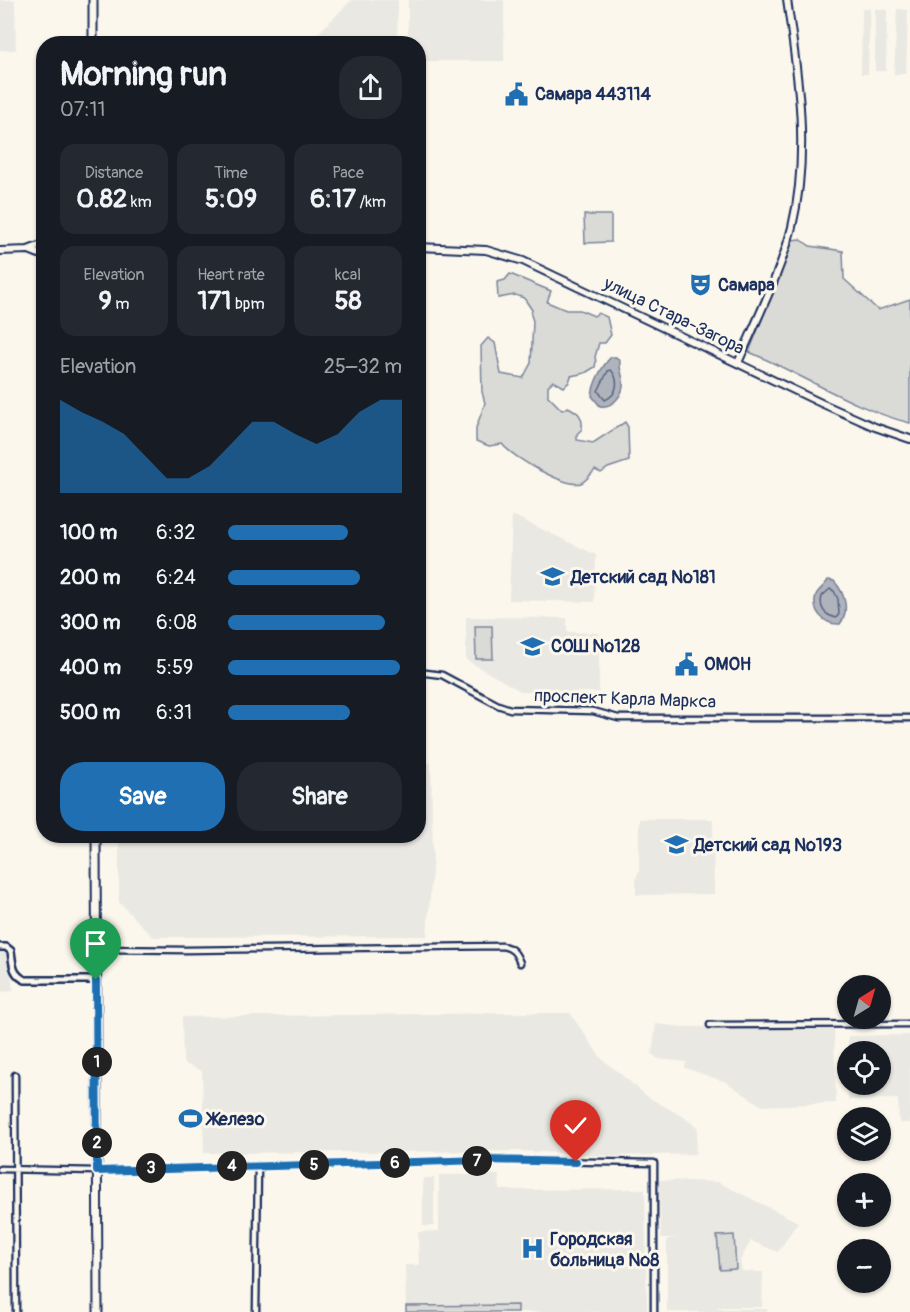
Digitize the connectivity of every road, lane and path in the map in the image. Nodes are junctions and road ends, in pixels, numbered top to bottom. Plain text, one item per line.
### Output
1 (93, 0) edge
2 (787, 0) edge
3 (93, 36) edge
4 (36, 247) edge
5 (426, 248) edge
6 (28, 250) junction
7 (0, 251) edge
8 (36, 253) edge
9 (738, 363) junction
10 (910, 439) edge
11 (426, 673) edge
12 (910, 718) edge
13 (96, 843) edge
14 (0, 947) edge
15 (96, 948) junction
16 (520, 963) dead end
17 (96, 980) junction
18 (910, 1024) edge
19 (710, 1025) dead end
20 (15, 1075) dead end
21 (258, 1166) junction
22 (0, 1169) edge
23 (17, 1170) junction
24 (97, 1171) junction
25 (16, 1312) edge
26 (98, 1312) edge
27 (256, 1312) edge
28 (654, 1312) edge

1 - 3 main road
2 - 9 main road
4 - 6 main road
5 - 9 main road, улица Стара-Загора
6 - 7 main road
6 - 8 main road
9 - 10 main road, улица Стара-Загора
11 - 12 street, проспект Карла Маркса
13 - 15 main road
14 - 17 street
15 - 16 street
15 - 17 main road
17 - 24 main road
18 - 19 street
20 - 23 street
21 - 24 street
21 - 27 street
21 - 28 street
22 - 23 street
23 - 24 street
23 - 25 street
24 - 26 main road

